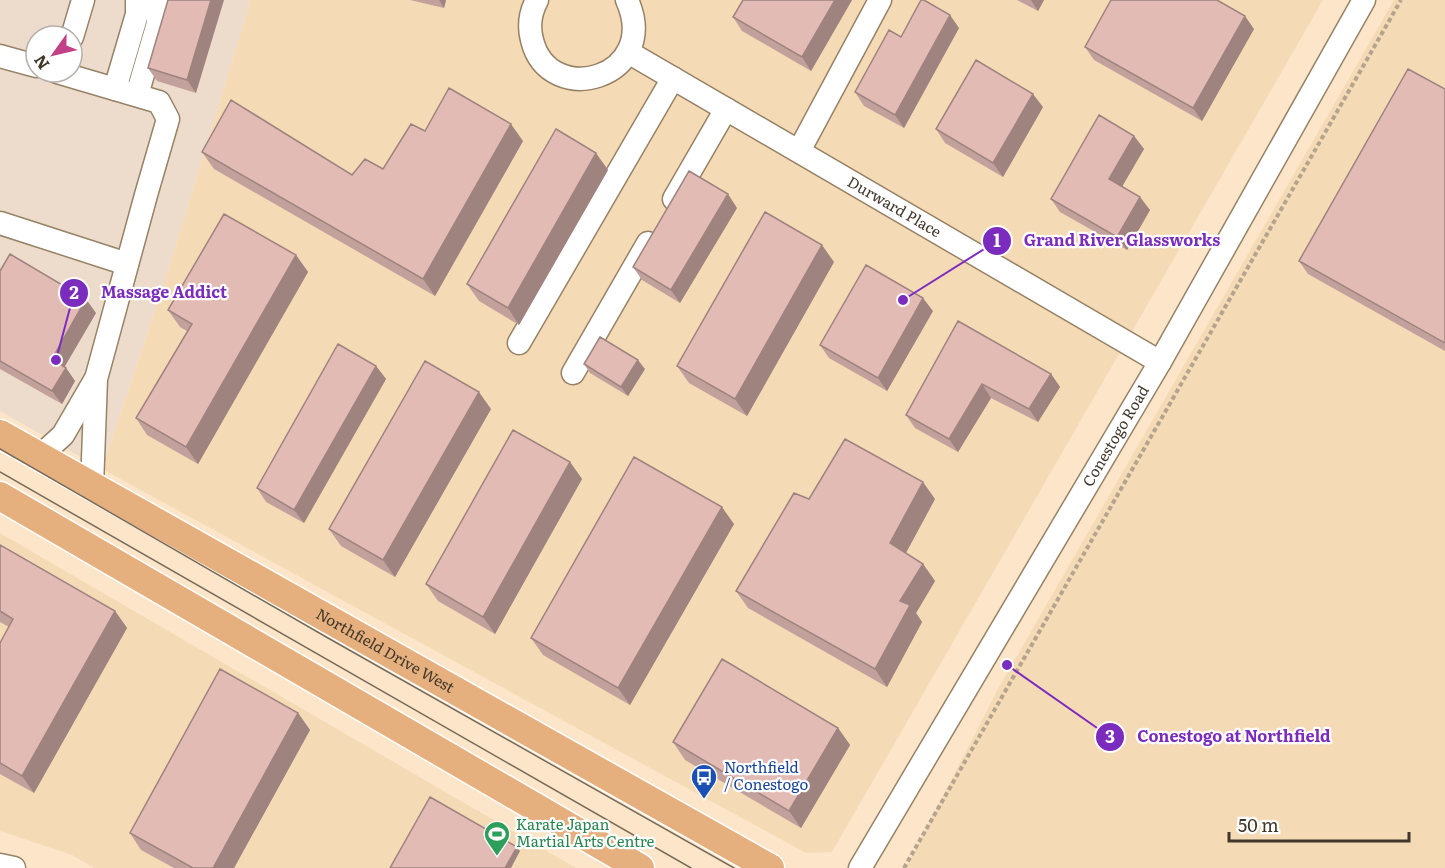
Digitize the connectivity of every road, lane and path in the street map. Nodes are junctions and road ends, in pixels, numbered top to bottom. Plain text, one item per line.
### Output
1 (83, 0) edge
2 (137, 0) edge
3 (158, 0) edge
4 (537, 0) edge
5 (627, 0) edge
6 (880, 0) edge
7 (1364, 0) edge
8 (1401, 0) edge
9 (76, 24) edge
10 (628, 52) junction
11 (0, 56) edge
12 (24, 63) edge
13 (674, 78) junction
14 (84, 79) edge
15 (115, 88) junction
16 (136, 94) junction
17 (726, 109) junction
18 (799, 152) junction
19 (0, 223) edge
20 (127, 264) junction
21 (519, 343) dead end
22 (1160, 362) junction
23 (573, 373) dead end
24 (96, 379) junction
25 (0, 434) edge
26 (40, 456) junction
27 (93, 486) junction
28 (0, 496) edge
29 (0, 865) edge
30 (14, 868) edge
31 (640, 868) edge
32 (770, 868) edge
33 (860, 868) edge
34 (904, 868) edge

1 - 9 street
2 - 15 street
3 - 16 street
4 - 10 street
5 - 10 street
6 - 18 street
7 - 22 street, Conestogo Road
8 - 34 path
10 - 13 street, Durward Place
11 - 12 street
13 - 17 street, Durward Place
13 - 21 street
14 - 15 street
15 - 16 street
16 - 20 street
17 - 18 street, Durward Place
17 - 23 street
18 - 22 street, Durward Place
19 - 20 street
20 - 24 street
22 - 33 street, Conestogo Road
24 - 26 street
24 - 27 street
25 - 26 main road, Northfield Drive West
26 - 27 main road, Northfield Drive West
27 - 32 main road, Northfield Drive West
28 - 31 main road
29 - 30 street

